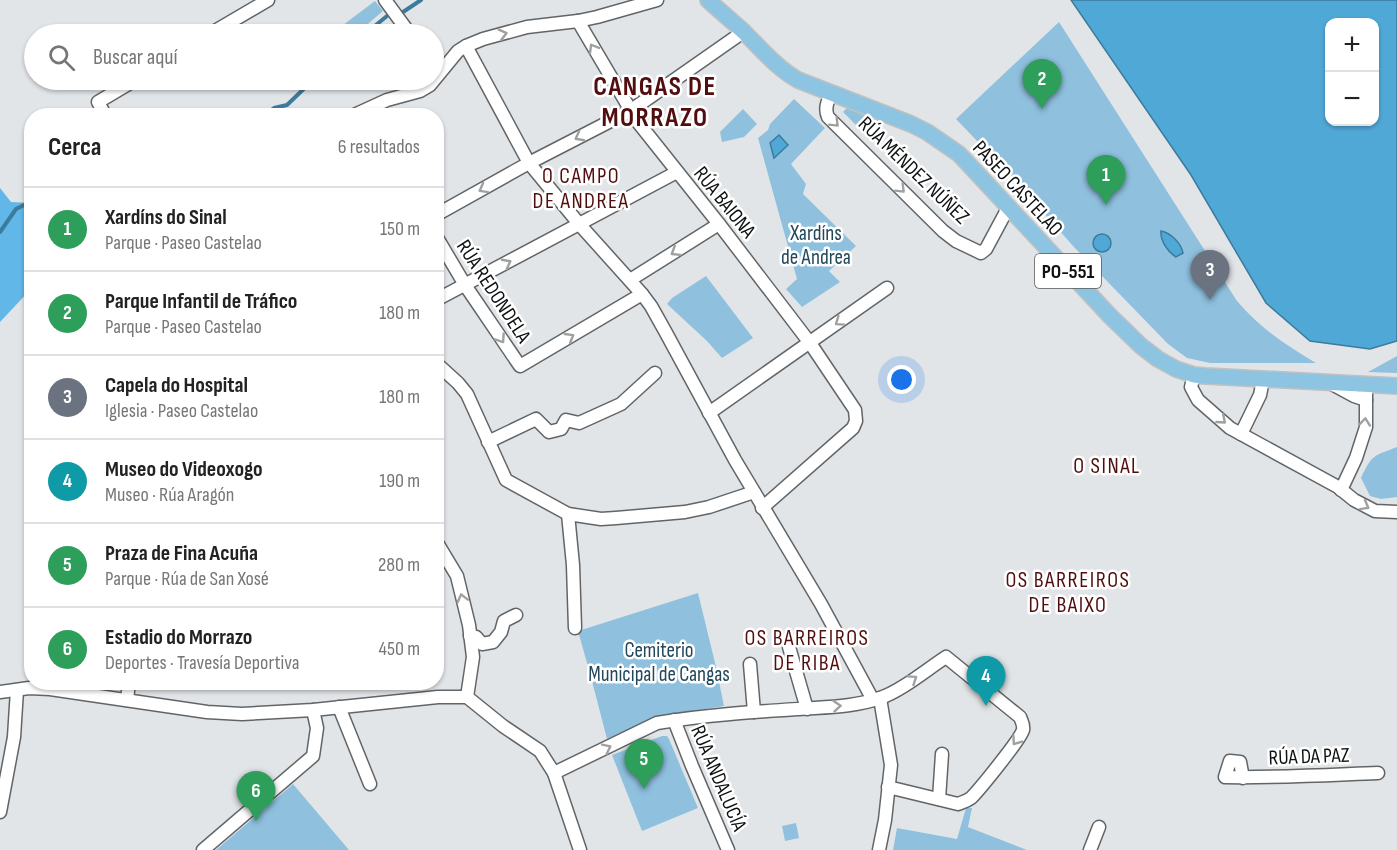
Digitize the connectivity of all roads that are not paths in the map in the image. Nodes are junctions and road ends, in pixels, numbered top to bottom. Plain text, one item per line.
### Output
1 (268, 0) edge
2 (385, 0) edge
3 (657, 0) edge
4 (708, 0) edge
5 (721, 6) edge
6 (578, 21) junction
7 (227, 24) edge
8 (403, 24) edge
9 (743, 32) junction
10 (466, 46) junction
11 (444, 64) edge
12 (118, 90) edge
13 (422, 90) edge
14 (831, 93) junction
15 (101, 108) edge
16 (374, 108) edge
17 (630, 111) junction
18 (529, 163) junction
19 (677, 172) junction
20 (1008, 208) junction
21 (444, 211) edge
22 (719, 224) junction
23 (580, 225) junction
24 (444, 250) edge
25 (630, 280) junction
26 (465, 285) junction
27 (887, 288) dead end
28 (642, 294) junction
29 (444, 296) edge
30 (810, 343) junction
31 (444, 369) edge
32 (656, 373) dead end
33 (1194, 375) junction
34 (1263, 380) junction
35 (1397, 386) edge
36 (1366, 392) junction
37 (709, 413) junction
38 (1241, 434) junction
39 (488, 442) junction
40 (1341, 490) junction
41 (754, 492) junction
42 (762, 508) junction
43 (1397, 512) edge
44 (568, 514) junction
45 (444, 554) edge
46 (516, 615) dead end
47 (575, 628) dead end
48 (470, 636) junction
49 (789, 647) dead end
50 (750, 664) dead end
51 (24, 689) edge
52 (17, 690) junction
53 (50, 690) edge
54 (128, 690) edge
55 (0, 692) edge
56 (467, 697) junction
57 (876, 699) junction
58 (127, 700) junction
59 (339, 707) junction
60 (807, 708) junction
61 (313, 710) junction
62 (754, 712) junction
63 (674, 720) junction
64 (942, 754) dead end
65 (554, 773) junction
66 (1378, 773) dead end
67 (1243, 778) dead end
68 (370, 784) dead end
69 (888, 787) junction
70 (939, 799) junction
71 (0, 812) edge
72 (204, 850) edge
73 (580, 850) edge
74 (728, 850) edge
75 (879, 850) edge
76 (1090, 850) edge
77 (1099, 850) edge

1 - 7 street
2 - 8 street
3 - 6 street
4 - 5 main road, PO-551
5 - 9 main road, PO-551
10 -> 6 street
17 -> 6 street, RÚA BAIONA
9 - 14 main road, PASEO CASTELAO / PO-551
9 - 17 street
10 - 11 street
10 - 18 street
12 - 15 street
13 - 16 street
14 - 20 main road, PASEO CASTELAO / PO-551
14 -> 20 street, RÚA MÉNDEZ NÚÑEZ
17 -> 18 street
17 - 19 street, RÚA BAIONA
18 -> 21 street
18 - 23 street
19 - 22 street, RÚA BAIONA
19 - 23 street
20 - 33 main road, PASEO CASTELAO / PO-551
22 -> 25 street
22 - 30 street, RÚA BAIONA
23 - 25 street
26 -> 23 street
24 - 26 street, RÚA REDONDELA
25 - 28 street
26 -> 28 street, RÚA REDONDELA
26 - 29 street
27 -> 30 street
28 - 37 street
30 - 37 street
30 - 42 street, RÚA BAIONA
31 - 39 street
32 - 39 street
33 - 34 main road, PASEO CASTELAO / PO-551
33 -> 38 street
34 - 36 main road, PASEO CASTELAO / PO-551
34 - 38 street
35 - 36 main road, PO-551
40 -> 36 street
37 - 41 street
38 - 40 street
39 - 44 street
40 -> 43 street
41 - 42 street
41 - 44 street
42 - 57 street
44 - 47 street
48 -> 45 street
46 - 48 street
48 - 56 street
49 - 60 street
50 - 62 street
51 - 52 street
52 - 55 street
52 - 71 street
53 - 58 street
54 - 58 street
56 - 59 street
56 - 65 street
60 -> 57 street
57 - 69 street
57 -> 70 street
58 - 61 street
59 - 61 street
59 - 68 street
60 - 62 street
61 - 72 street
62 - 63 street
65 -> 63 street
63 - 74 street, RÚA ANDALUCÍA
64 - 70 street
65 - 73 street
66 - 67 street, RÚA DA PAZ
69 - 70 street
69 - 75 street
76 - 77 street

